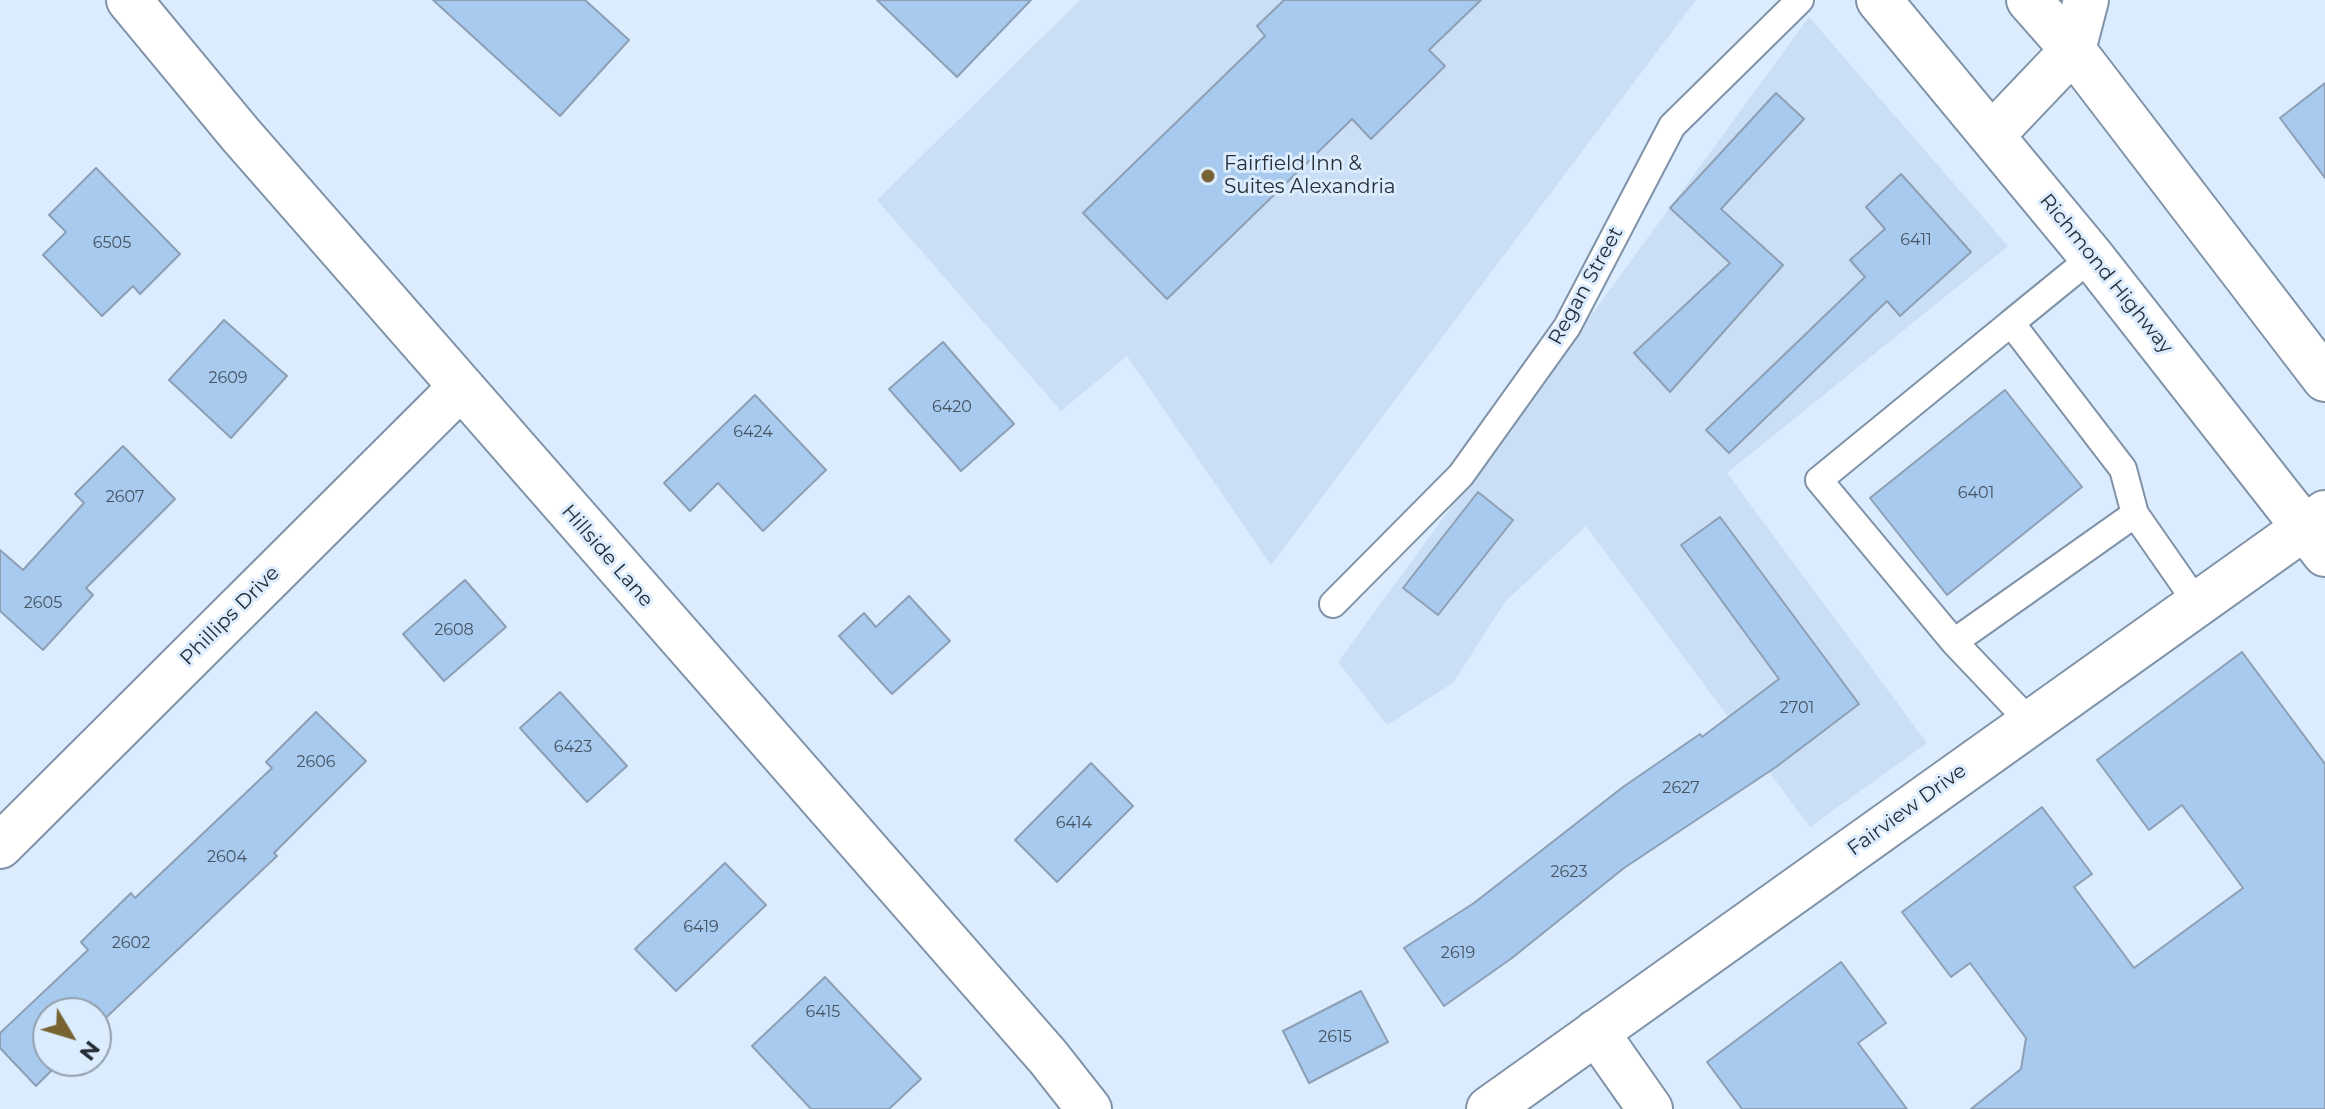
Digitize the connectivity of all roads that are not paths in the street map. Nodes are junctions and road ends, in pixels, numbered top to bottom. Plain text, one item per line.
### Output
1 (129, 0) edge
2 (1800, 0) edge
3 (1879, 0) edge
4 (2029, 0) edge
5 (2086, 0) edge
6 (2073, 50) junction
7 (1993, 134) junction
8 (2092, 257) junction
9 (2011, 323) junction
10 (2325, 379) edge
11 (461, 387) junction
12 (2135, 514) junction
13 (2318, 531) edge
14 (2197, 603) junction
15 (1333, 604) dead end
16 (1954, 642) junction
17 (2030, 722) junction
18 (0, 846) edge
19 (1596, 1032) junction
20 (1089, 1109) edge
21 (1489, 1109) edge
22 (1650, 1109) edge

1 - 11 main road, Hillside Lane
2 - 15 lane, Regan Street
3 - 7 main road, Richmond Highway
4 - 6 main road
5 - 6 main road
6 - 7 main road
6 - 10 main road
7 - 8 main road, Richmond Highway
8 - 9 lane
8 - 13 main road, Richmond Highway
9 - 12 lane
9 - 16 lane
11 - 18 main road, Phillips Drive
11 - 20 main road, Hillside Lane
12 - 14 lane
12 - 16 lane
13 - 14 main road, Fairview Drive
14 - 17 main road, Fairview Drive
16 - 17 lane
17 - 19 main road, Fairview Drive
19 - 21 main road, Fairview Drive
19 - 22 main road

